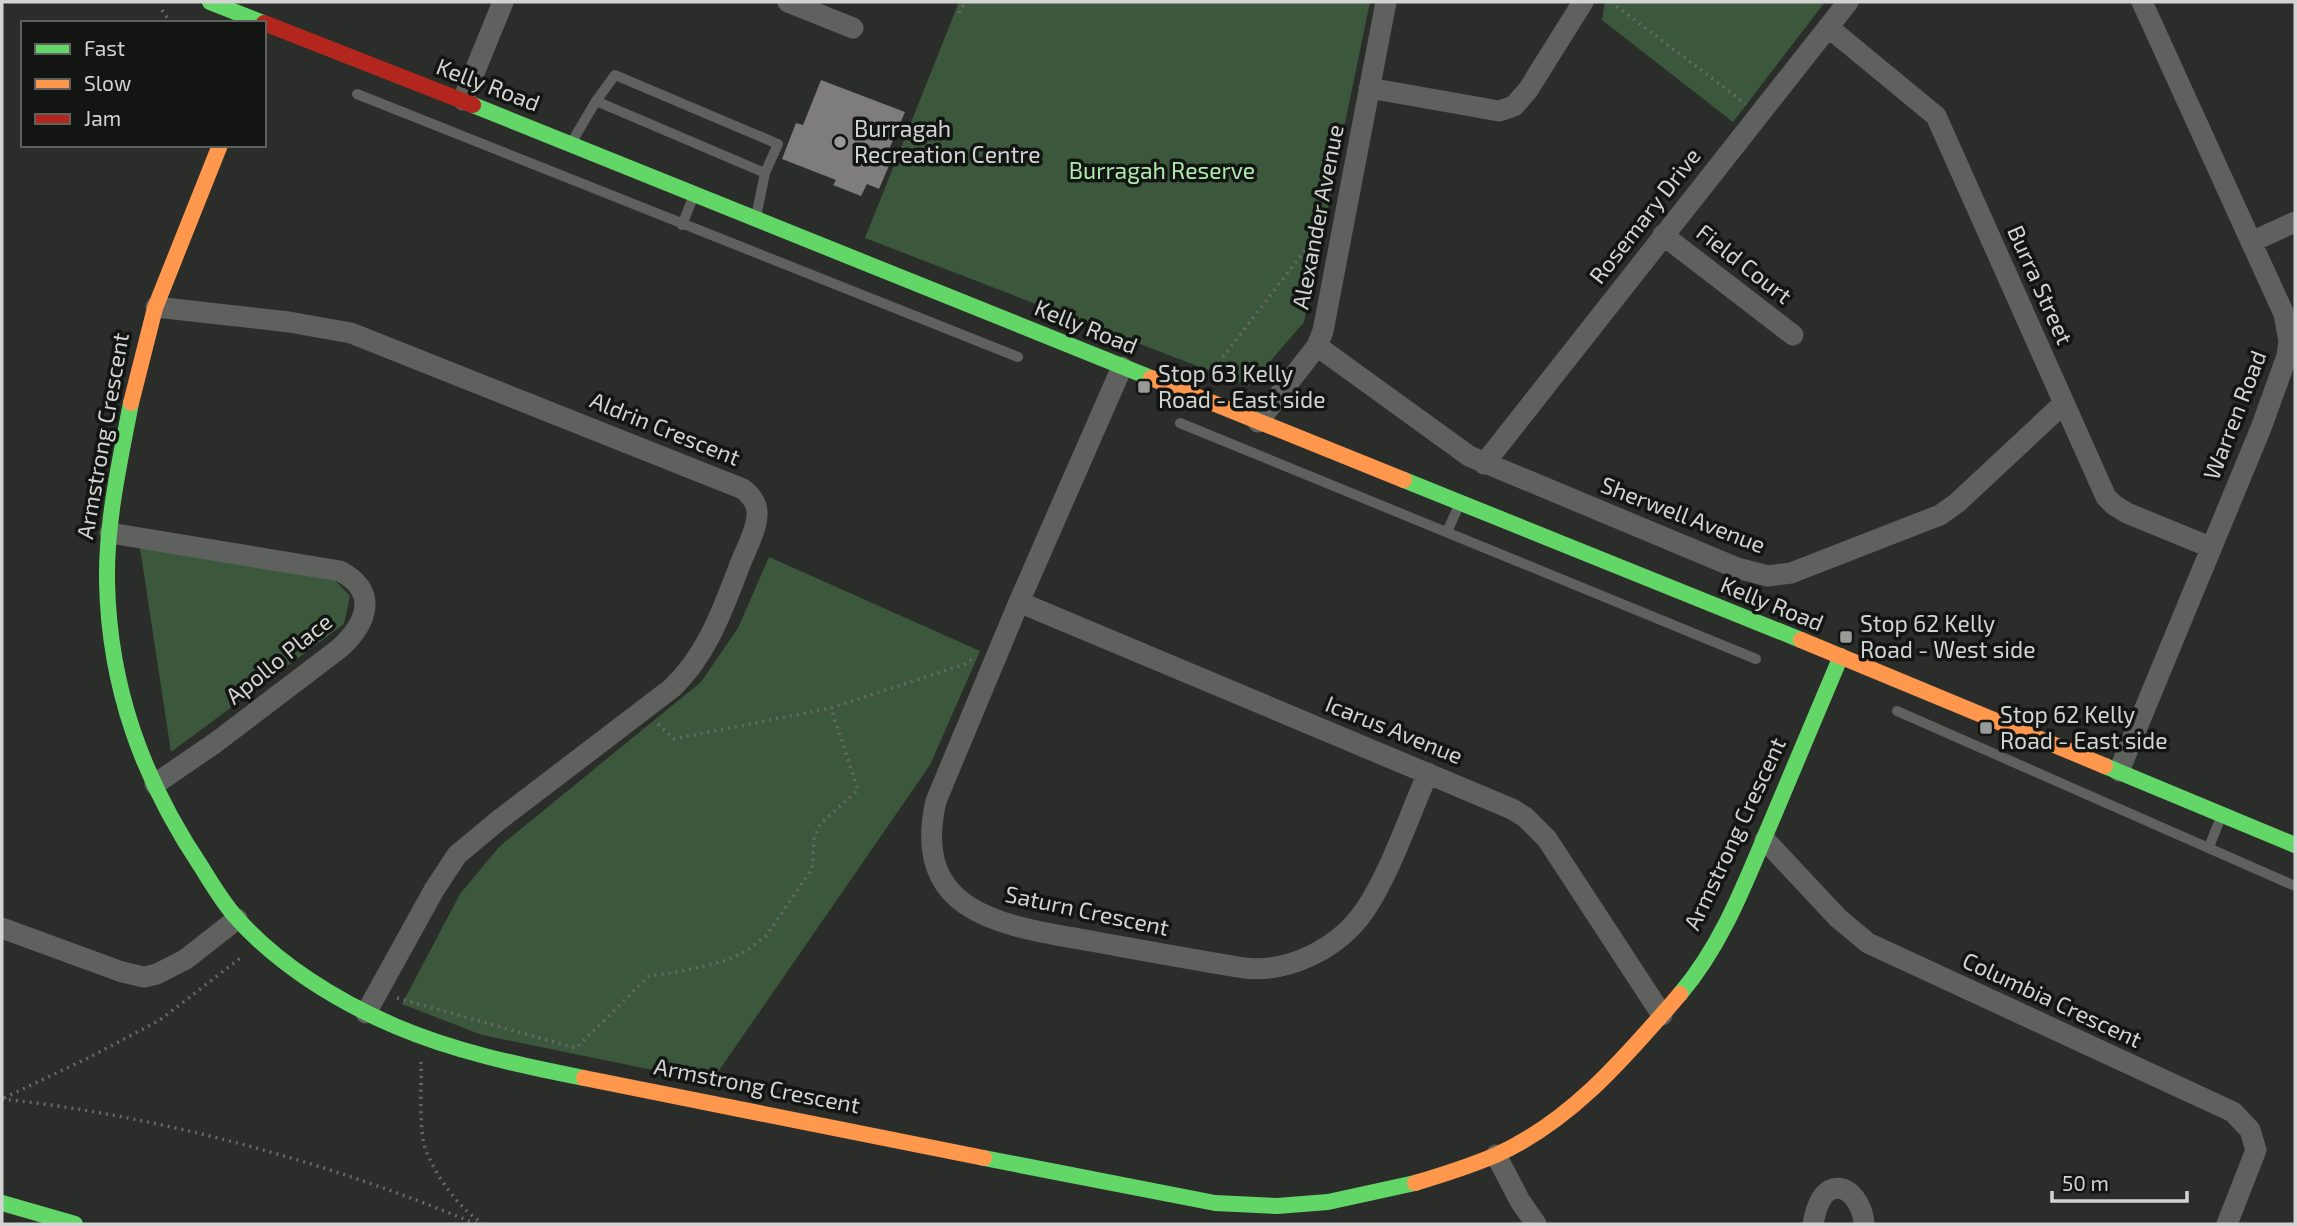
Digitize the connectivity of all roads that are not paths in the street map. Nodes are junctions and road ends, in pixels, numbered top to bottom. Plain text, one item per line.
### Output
1 (210, 2) edge
2 (503, 2) edge
3 (788, 2) edge
4 (1386, 2) edge
5 (1583, 2) edge
6 (1848, 2) edge
7 (2142, 2) edge
8 (252, 21) edge
9 (266, 27) edge
10 (1828, 27) junction
11 (853, 28) dead end
12 (1369, 88) junction
13 (357, 94) dead end
14 (463, 100) junction
15 (596, 102) junction
16 (571, 142) junction
17 (219, 147) edge
18 (765, 173) junction
19 (694, 194) junction
20 (756, 219) junction
21 (2295, 222) edge
22 (682, 225) junction
23 (1663, 235) junction
24 (2251, 242) junction
25 (156, 307) junction
26 (1793, 335) dead end
27 (1317, 346) junction
28 (1018, 357) dead end
29 (1122, 367) junction
30 (2064, 403) junction
31 (1258, 422) junction
32 (1180, 423) dead end
33 (1484, 464) junction
34 (1460, 502) junction
35 (1447, 532) junction
36 (110, 533) junction
37 (2210, 547) junction
38 (1018, 603) junction
39 (1841, 656) junction
40 (1756, 659) dead end
41 (1897, 711) dead end
42 (2119, 771) junction
43 (1429, 773) junction
44 (155, 784) junction
45 (2222, 814) junction
46 (1765, 840) junction
47 (2295, 845) edge
48 (2209, 847) junction
49 (2295, 886) edge
50 (237, 919) junction
51 (2, 928) edge
52 (366, 1013) junction
53 (1662, 1015) junction
54 (1496, 1155) junction
55 (2, 1203) edge
56 (75, 1224) edge
57 (1536, 1224) edge
58 (1813, 1224) edge
59 (1864, 1224) edge
60 (2227, 1224) edge

1 - 8 street, Kelly Road
2 - 14 street
3 - 11 street
4 - 12 street, Alexander Avenue
5 - 12 street
6 - 10 street, Rosemary Drive
7 - 24 street, Warren Road
9 - 14 street, Kelly Road
10 - 23 street, Rosemary Drive
10 - 30 street, Burra Street
12 - 27 street, Alexander Avenue
13 - 22 lane
14 - 16 street, Kelly Road
15 - 16 lane
15 - 18 lane
15 - 18 lane
16 - 19 street, Kelly Road
17 - 25 street, Armstrong Crescent
18 - 20 lane
19 - 20 street, Kelly Road
19 - 22 lane
20 - 29 street, Kelly Road
21 - 24 street
22 - 28 lane
23 - 26 street, Field Court
23 - 33 street, Rosemary Drive
24 - 37 street, Warren Road
25 - 36 street, Armstrong Crescent
25 - 52 street, Aldrin Crescent
27 - 31 street, Alexander Avenue
27 - 33 street, Sherwell Avenue
29 - 31 street, Kelly Road
29 - 38 street, Saturn Crescent
30 - 33 street, Sherwell Avenue
30 - 37 street, Burra Street
31 - 34 street, Kelly Road
32 - 35 lane
34 - 35 lane
34 - 39 street, Kelly Road
35 - 40 lane
36 - 44 street, Armstrong Crescent
36 - 44 street, Apollo Place
37 - 42 street, Warren Road
38 - 43 street, Icarus Avenue
38 - 43 street, Saturn Crescent
39 - 42 street, Kelly Road
39 - 46 street, Armstrong Crescent
41 - 48 lane
42 - 45 street, Kelly Road
43 - 53 street, Icarus Avenue
44 - 50 street, Armstrong Crescent
45 - 47 street, Kelly Road
45 - 48 lane
46 - 53 street, Armstrong Crescent
46 - 60 street, Columbia Crescent
48 - 49 lane
50 - 51 street
50 - 52 street, Armstrong Crescent
52 - 54 street, Armstrong Crescent
53 - 54 street, Armstrong Crescent
54 - 57 street
55 - 56 street
58 - 59 street

